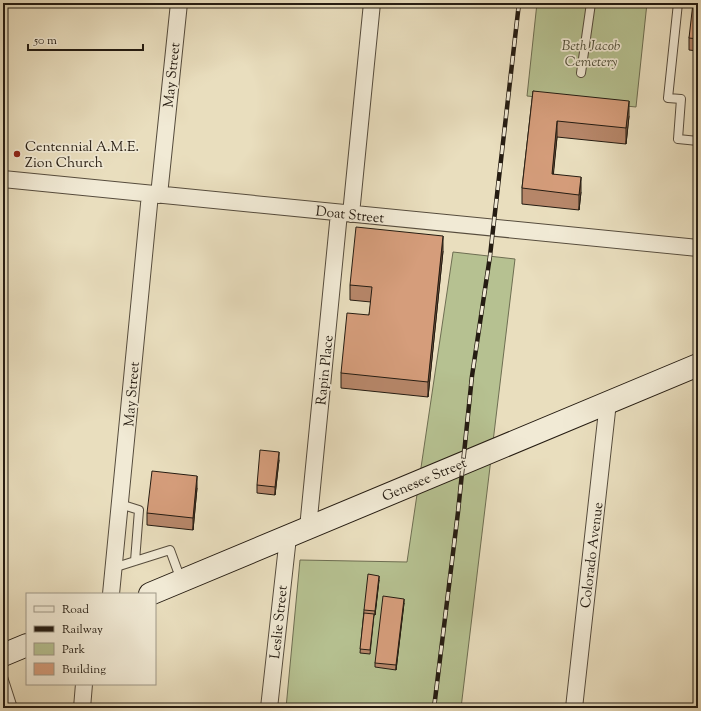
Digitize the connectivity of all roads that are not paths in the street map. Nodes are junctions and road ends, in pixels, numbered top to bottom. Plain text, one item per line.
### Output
1 (179, 3) edge
2 (372, 3) edge
3 (591, 3) edge
4 (678, 3) edge
5 (582, 73) dead end
6 (698, 141) edge
7 (3, 179) edge
8 (154, 194) junction
9 (345, 213) junction
10 (698, 248) edge
11 (698, 364) edge
12 (608, 402) junction
13 (120, 504) junction
14 (308, 528) junction
15 (288, 537) junction
16 (135, 561) junction
17 (113, 568) junction
18 (181, 581) junction
19 (111, 593) edge
20 (152, 593) edge
21 (26, 645) edge
22 (3, 655) edge
23 (3, 677) edge
24 (84, 685) edge
25 (14, 708) edge
26 (82, 708) edge
27 (269, 708) edge
28 (574, 708) edge

1 - 8 street, May Street
2 - 9 street, Rapin Place
3 - 5 lane
4 - 6 lane
7 - 8 street, Doat Street
8 - 9 street, Doat Street
8 - 13 street, May Street
9 - 10 street, Doat Street
9 - 14 street, Rapin Place
11 - 12 main road, Genesee Street
12 - 14 main road, Genesee Street
12 - 28 street, Colorado Avenue
13 - 16 lane
13 - 17 street, May Street
14 - 15 main road, Genesee Street
15 - 18 main road, Genesee Street
15 - 27 street, Leslie Street
16 - 17 lane
16 - 18 lane
17 - 19 street, May Street
18 - 20 main road, Genesee Street
21 - 22 main road
23 - 25 lane
24 - 26 street

